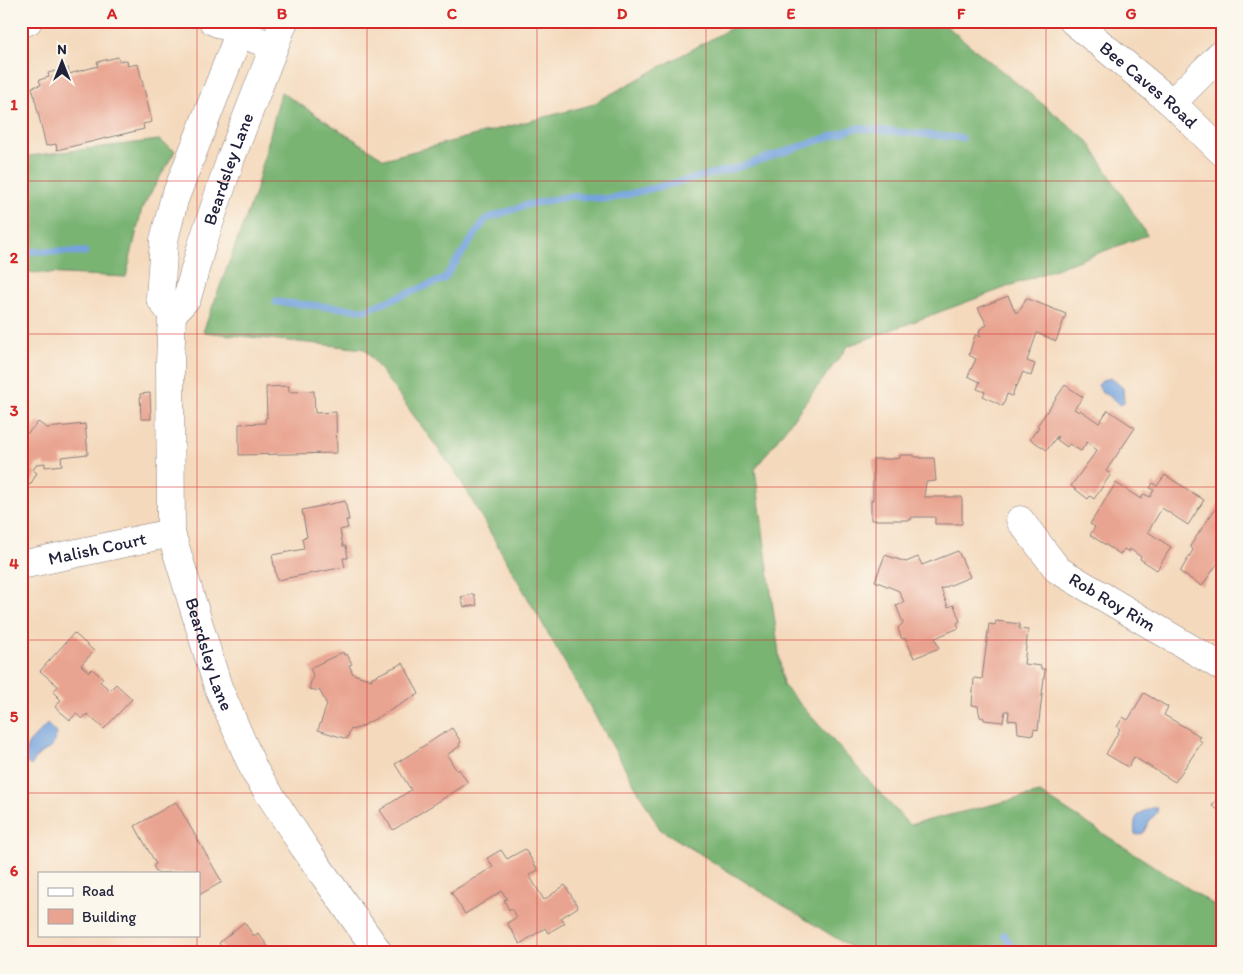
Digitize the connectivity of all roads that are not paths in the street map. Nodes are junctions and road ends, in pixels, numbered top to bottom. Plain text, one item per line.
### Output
1 (28, 21) edge
2 (213, 21) edge
3 (284, 21) edge
4 (1073, 21) edge
5 (21, 24) edge
6 (242, 27) edge
7 (274, 47) junction
8 (1222, 53) edge
9 (1172, 104) junction
10 (1218, 141) edge
11 (172, 314) junction
12 (1020, 520) dead end
13 (171, 533) junction
14 (21, 565) edge
15 (1222, 667) edge
16 (379, 953) edge

1 - 5 street
2 - 6 street
3 - 7 street, Beardsley Lane
4 - 9 street, Bee Caves Road
6 - 7 street
6 - 11 street
7 - 11 street, Beardsley Lane
8 - 9 street
9 - 10 street, Bee Caves Road
11 - 13 street, Beardsley Lane
12 - 15 street, Rob Roy Rim
13 - 14 street, Malish Court
13 - 16 street, Beardsley Lane

